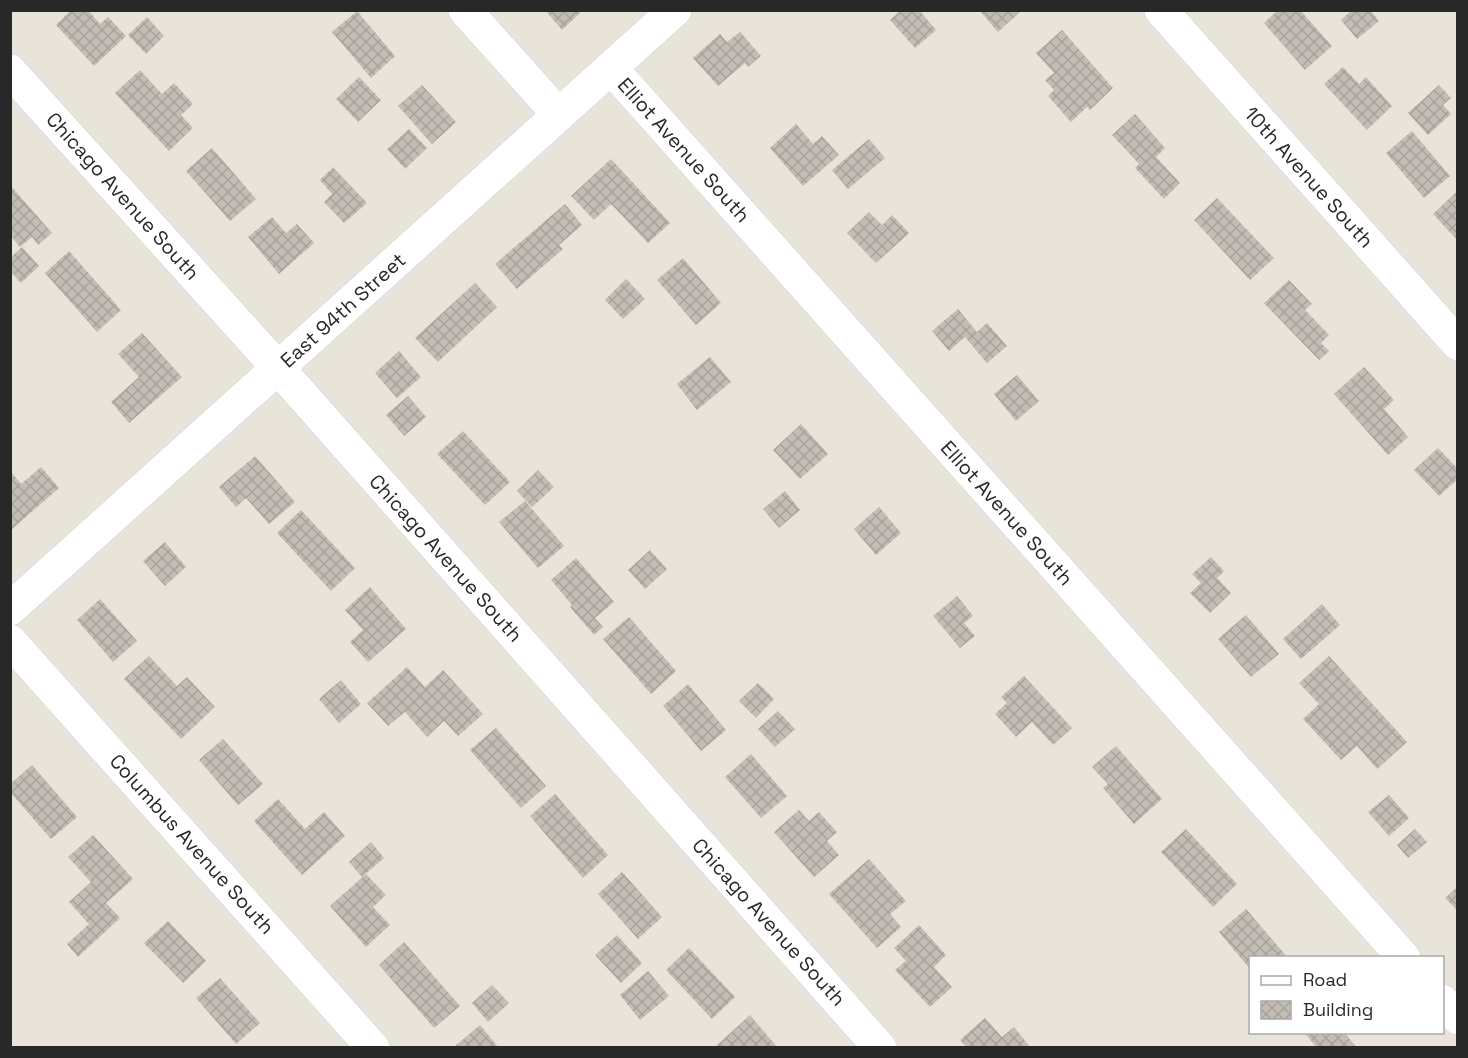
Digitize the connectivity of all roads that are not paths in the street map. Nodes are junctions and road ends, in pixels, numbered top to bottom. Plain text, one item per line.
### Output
1 (465, 10) edge
2 (675, 10) edge
3 (1161, 10) edge
4 (611, 69) junction
5 (10, 71) edge
6 (559, 115) junction
7 (1458, 344) edge
8 (278, 368) junction
9 (10, 609) edge
10 (10, 641) edge
11 (1403, 956) edge
12 (1444, 1002) edge
13 (1458, 1018) edge
14 (373, 1047) edge
15 (880, 1047) edge

1 - 6 street
2 - 4 street, East 94th Street
3 - 7 street, 10th Avenue South
4 - 6 street, East 94th Street
4 - 11 street, Elliot Avenue South
5 - 8 street, Chicago Avenue South
6 - 8 street, East 94th Street
8 - 9 street, East 94th Street
8 - 15 street, Chicago Avenue South
10 - 14 street, Columbus Avenue South
12 - 13 street

